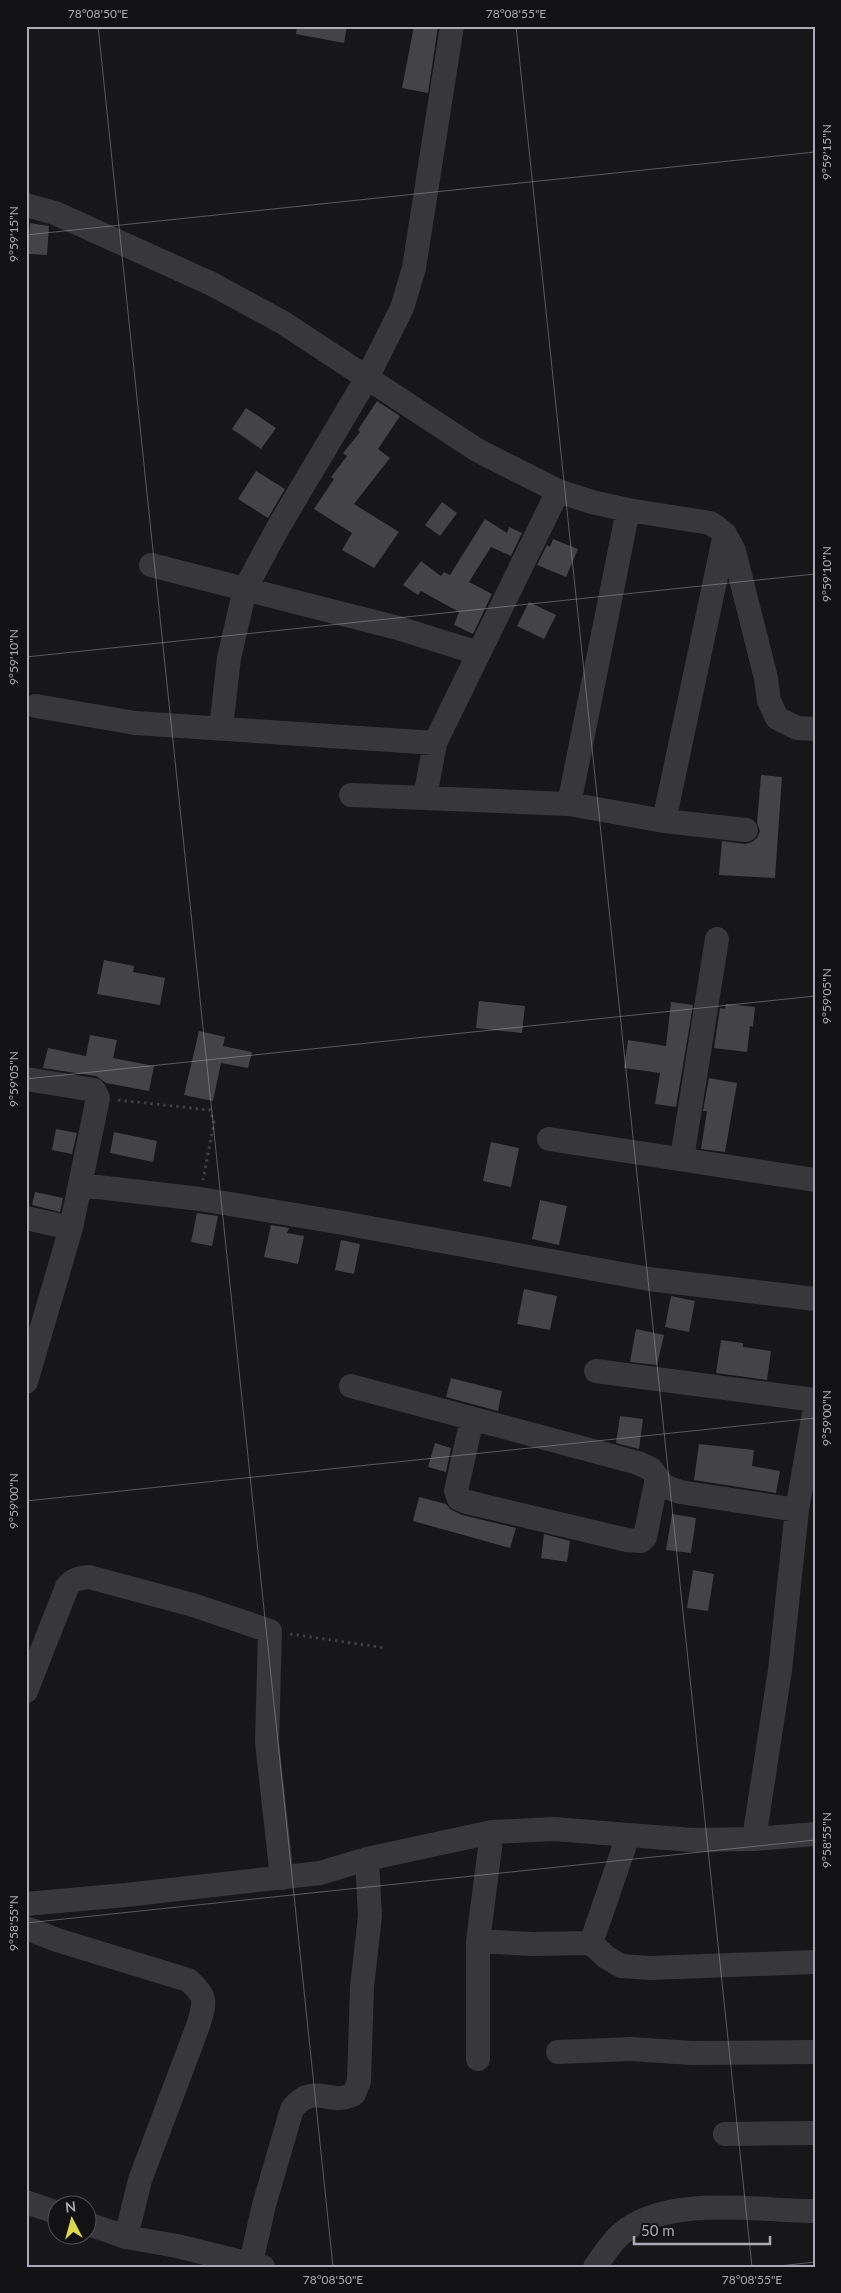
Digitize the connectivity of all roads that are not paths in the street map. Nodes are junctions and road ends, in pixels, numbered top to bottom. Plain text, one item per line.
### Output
1 (452, 26) edge
2 (26, 205) edge
3 (367, 378) junction
4 (558, 491) junction
5 (628, 510) junction
6 (725, 534) junction
7 (151, 565) dead end
8 (245, 589) junction
9 (478, 653) junction
10 (36, 706) dead end
11 (221, 728) junction
12 (815, 728) edge
13 (435, 743) junction
14 (351, 795) dead end
15 (425, 797) junction
16 (569, 804) junction
17 (664, 821) junction
18 (746, 830) dead end
19 (717, 939) dead end
20 (26, 1079) edge
21 (549, 1139) dead end
22 (682, 1158) junction
23 (815, 1180) edge
24 (81, 1185) junction
25 (26, 1218) edge
26 (71, 1228) junction
27 (815, 1299) edge
28 (596, 1371) dead end
29 (26, 1382) edge
30 (351, 1386) dead end
31 (815, 1400) edge
32 (815, 1407) edge
33 (472, 1419) junction
34 (657, 1478) junction
35 (797, 1510) junction
36 (26, 1691) edge
37 (492, 1832) junction
38 (815, 1834) edge
39 (628, 1836) junction
40 (754, 1839) junction
41 (367, 1858) junction
42 (282, 1878) junction
43 (54, 1901) junction
44 (26, 1904) edge
45 (26, 1928) edge
46 (57, 1940) junction
47 (478, 1941) junction
48 (591, 1943) junction
49 (815, 1962) edge
50 (558, 2052) dead end
51 (815, 2052) edge
52 (478, 2059) dead end
53 (815, 2133) edge
54 (725, 2134) dead end
55 (26, 2202) edge
56 (48, 2210) edge
57 (815, 2211) edge
58 (98, 2227) edge
59 (126, 2237) junction
60 (255, 2265) edge
61 (595, 2267) edge

1 - 3 street
2 - 3 street
3 - 4 street
3 - 8 street
4 - 5 street
4 - 9 street
5 - 6 street
5 - 16 street
6 - 12 street
6 - 17 street
7 - 8 street
8 - 9 street
8 - 11 street
9 - 13 street
10 - 11 street
11 - 13 street
13 - 15 street
14 - 15 street
15 - 16 street
16 - 17 street
17 - 18 street
19 - 22 street
20 - 24 street
21 - 22 street
22 - 23 street
24 - 26 street
24 - 27 street
25 - 26 street
26 - 29 street
28 - 31 street
30 - 33 street
32 - 35 street
33 - 34 street
33 - 34 street
34 - 35 street
35 - 40 street
36 - 42 street
37 - 39 street
37 - 41 street
37 - 47 street
38 - 40 street
39 - 40 street
39 - 48 street
41 - 42 street
41 - 60 street
42 - 43 street
43 - 44 street
43 - 46 street
45 - 46 street
46 - 59 street
47 - 48 street
47 - 52 street
48 - 49 street
50 - 51 street
53 - 54 street
55 - 56 street
57 - 61 street
58 - 59 street
59 - 60 street

